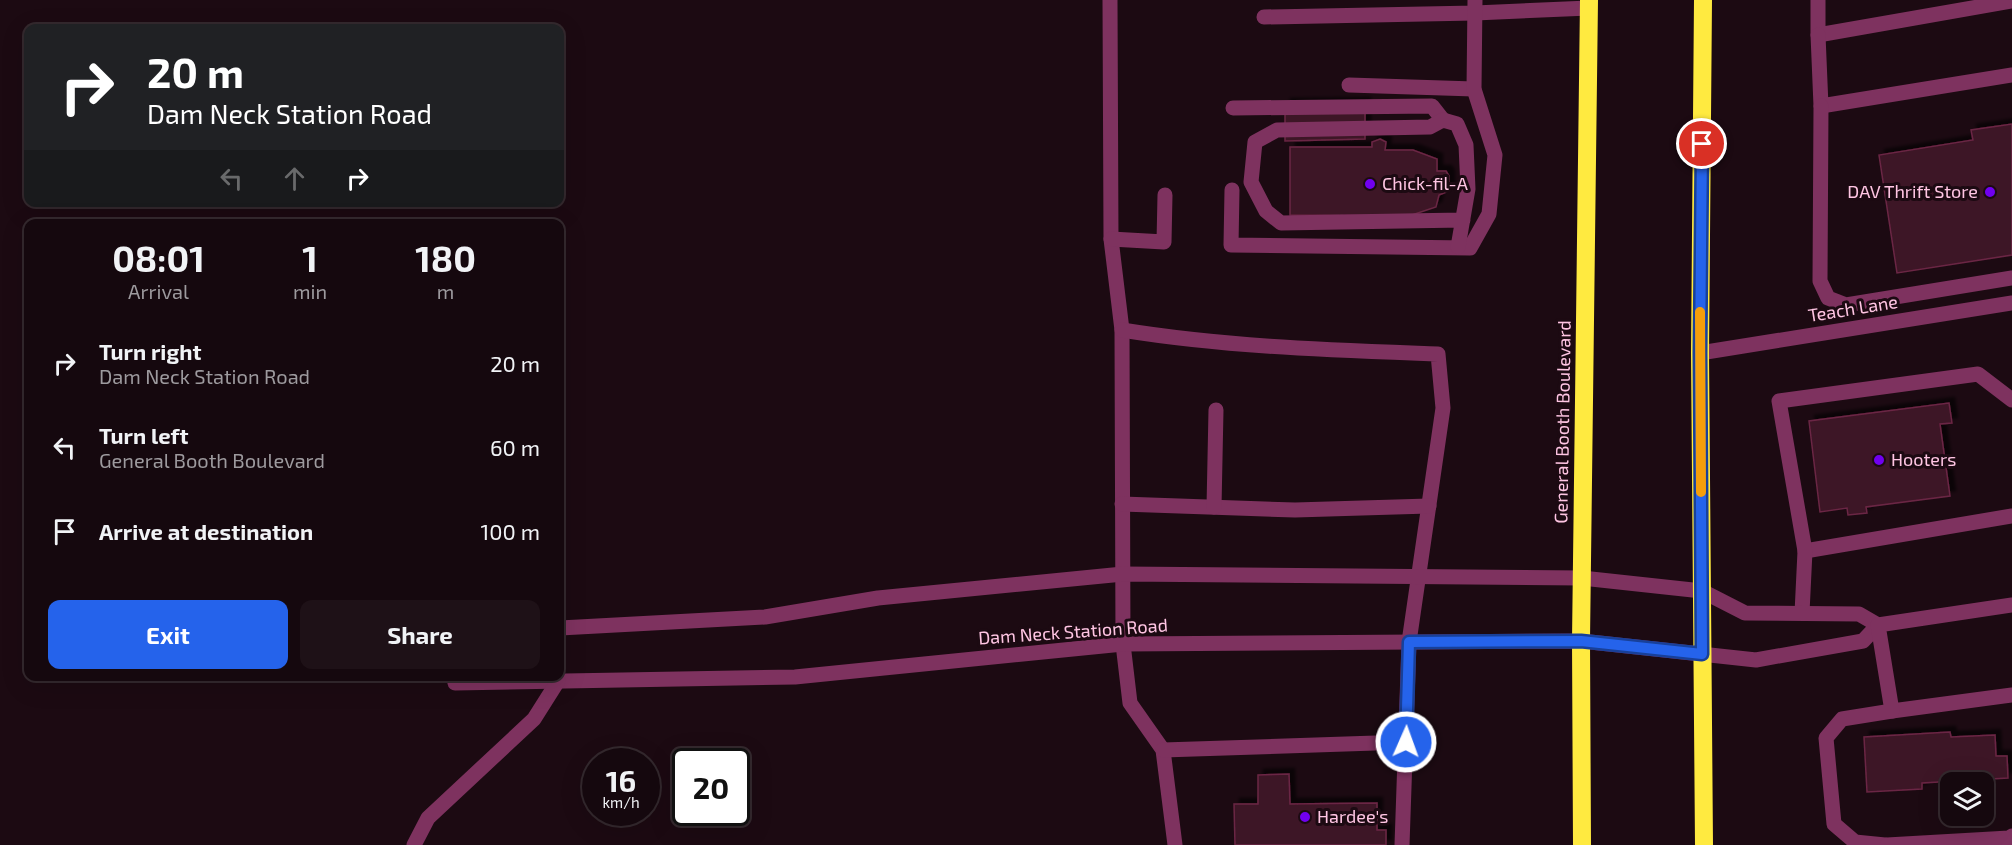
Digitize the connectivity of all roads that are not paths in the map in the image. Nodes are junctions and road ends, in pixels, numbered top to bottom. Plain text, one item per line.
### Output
1 (1110, 0) edge
2 (1703, 0) edge
3 (1818, 0) edge
4 (2012, 1) edge
5 (1589, 4) edge
6 (1475, 6) edge
7 (1264, 17) dead end
8 (1818, 35) junction
9 (2012, 75) edge
10 (1349, 85) dead end
11 (1474, 89) junction
12 (1821, 106) junction
13 (1233, 108) dead end
14 (1443, 120) junction
15 (1232, 190) dead end
16 (1165, 195) dead end
17 (1463, 220) junction
18 (1111, 239) junction
19 (1464, 247) junction
20 (2012, 278) edge
21 (2012, 303) edge
22 (1122, 330) junction
23 (1700, 353) junction
24 (2012, 400) edge
25 (1216, 410) dead end
26 (1122, 504) junction
27 (1429, 506) junction
28 (1214, 507) junction
29 (2012, 516) edge
30 (1805, 551) junction
31 (1123, 574) junction
32 (1418, 577) junction
33 (1582, 578) junction
34 (1702, 591) junction
35 (2012, 605) edge
36 (1802, 613) junction
37 (1878, 625) junction
38 (564, 628) edge
39 (1581, 641) junction
40 (1409, 642) junction
41 (1123, 644) junction
42 (1702, 654) junction
43 (455, 681) edge
44 (558, 681) joint
45 (564, 681) edge
46 (2012, 695) edge
47 (1892, 711) junction
48 (1406, 742) junction
49 (1162, 750) junction
50 (2012, 836) edge
51 (414, 845) edge
52 (1175, 845) edge
53 (1402, 845) edge
54 (1582, 845) edge
55 (1704, 845) edge
56 (1886, 845) edge

1 - 18 street
2 - 23 highway
3 - 8 street
4 - 8 street
5 - 6 street
5 - 33 highway, General Booth Boulevard
6 - 7 street
6 - 11 street
8 - 12 street
9 - 12 street
10 - 11 street
11 - 19 street
12 - 20 street
13 - 14 street
14 - 17 street
14 - 17 street
15 - 19 street
16 - 18 street
17 - 19 street
18 - 22 street
21 - 23 street, Teach Lane
22 - 26 street
22 - 27 street
23 - 34 highway
24 - 30 street
25 - 28 street
26 - 28 street
26 - 31 street
27 - 28 street
27 - 32 street
29 - 30 street
30 - 36 street
31 - 32 street
31 - 38 street
31 - 41 street
32 - 33 street
32 - 40 street
33 - 34 street
33 - 39 highway, General Booth Boulevard
34 - 36 street
34 - 42 highway
35 - 37 street
36 - 37 street
37 - 42 street, Dam Neck Station Road
37 - 47 street
39 - 40 street, Dam Neck Station Road
39 - 42 street, Dam Neck Station Road
39 - 54 highway, General Booth Boulevard
40 - 41 street, Dam Neck Station Road
40 - 48 street
41 - 45 street, Dam Neck Station Road
41 - 49 street
42 - 55 highway
43 - 44 street, Dam Neck Station Road
44 - 51 street
46 - 47 street
47 - 56 street
48 - 49 street
48 - 53 street
49 - 52 street
50 - 56 street

